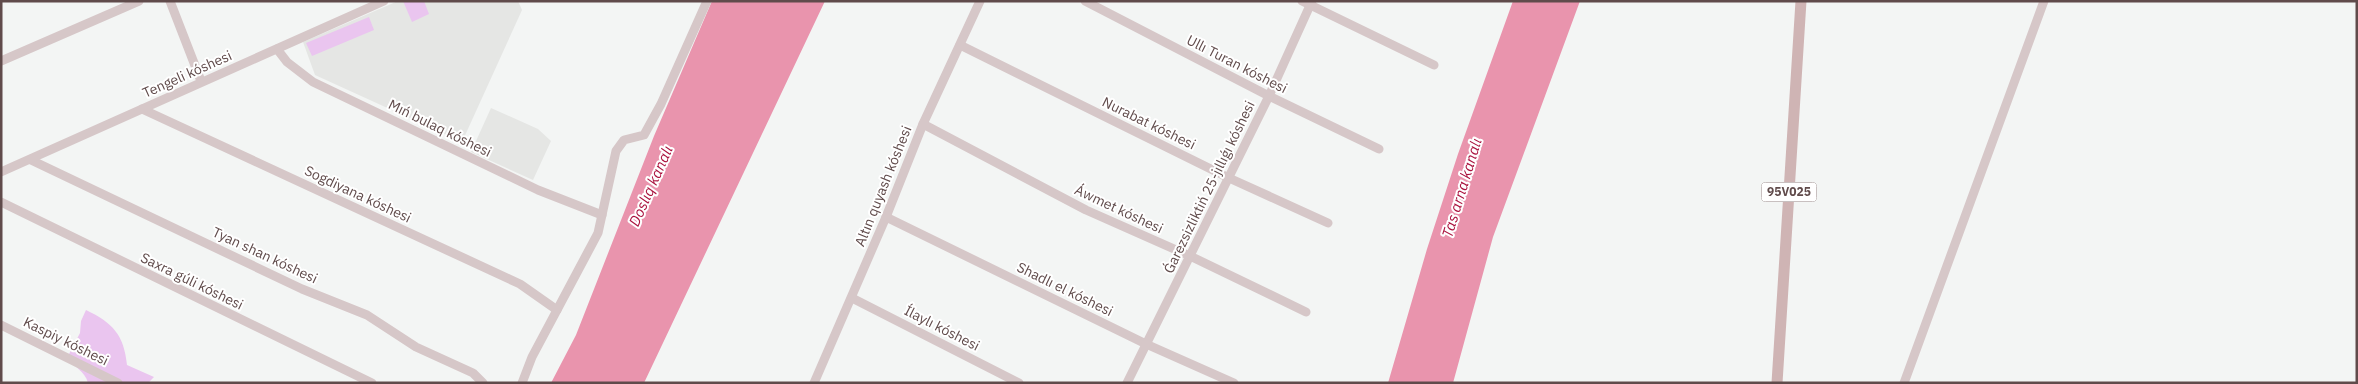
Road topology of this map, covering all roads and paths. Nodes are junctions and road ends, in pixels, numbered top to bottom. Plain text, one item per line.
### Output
1 (139, 1) edge
2 (170, 1) edge
3 (384, 1) edge
4 (706, 1) edge
5 (980, 1) edge
6 (1084, 1) edge
7 (1801, 1) edge
8 (2044, 1) edge
9 (1308, 3) edge
10 (960, 45) junction
11 (277, 49) junction
12 (1, 61) edge
13 (1434, 65) dead end
14 (201, 81) junction
15 (1269, 96) junction
16 (142, 109) junction
17 (923, 124) junction
18 (1379, 149) dead end
19 (31, 160) junction
20 (1, 172) edge
21 (1229, 178) junction
22 (1, 202) edge
23 (602, 214) junction
24 (886, 217) junction
25 (1328, 223) dead end
26 (1190, 256) junction
27 (852, 298) junction
28 (557, 310) junction
29 (1306, 312) dead end
30 (1, 325) edge
31 (1146, 344) junction
32 (118, 383) edge
33 (372, 383) edge
34 (483, 383) edge
35 (522, 383) edge
36 (814, 383) edge
37 (1019, 383) edge
38 (1127, 383) edge
39 (1234, 383) edge
40 (1777, 383) edge
41 (1904, 383) edge

1 - 12 street
2 - 14 street
3 - 11 street, Tengeli kóshesi
4 - 23 street
5 - 10 street, Altın quyash kóshesi
6 - 15 street, Ullı Turan kóshesi
7 - 40 main road, 95V025
8 - 41 street
9 - 13 street
9 - 15 street, Ǵarezsizliktiń 25-jıllıǵı kóshesi
10 - 17 street, Altın quyash kóshesi
10 - 21 street, Nurabat kóshesi
11 - 14 street, Tengeli kóshesi
11 - 23 street, Mıń bulaq kóshesi
14 - 16 street, Tengeli kóshesi
15 - 18 street, Ullı Turan kóshesi
15 - 21 street, Ǵarezsizliktiń 25-jıllıǵı kóshesi
16 - 19 street, Tengeli kóshesi
16 - 28 street, Sogdiyana kóshesi
17 - 24 street, Altın quyash kóshesi
17 - 26 street, Áwmet kóshesi
19 - 20 street, Tengeli kóshesi
19 - 34 street, Tyan shan kóshesi
21 - 25 street, Nurabat kóshesi
21 - 26 street, Ǵarezsizliktiń 25-jıllıǵı kóshesi
22 - 33 street, Saxra gúli kóshesi
23 - 28 street
24 - 27 street, Altın quyash kóshesi
24 - 31 street, Shadlı el kóshesi
26 - 29 street, Áwmet kóshesi
26 - 31 street, Ǵarezsizliktiń 25-jıllıǵı kóshesi
27 - 36 street, Altın quyash kóshesi
27 - 37 street, Ílaylı kóshesi
28 - 35 street
30 - 32 street, Kaspiy kóshesi
31 - 38 street, Ǵarezsizliktiń 25-jıllıǵı kóshesi
31 - 39 street, Shadlı el kóshesi

